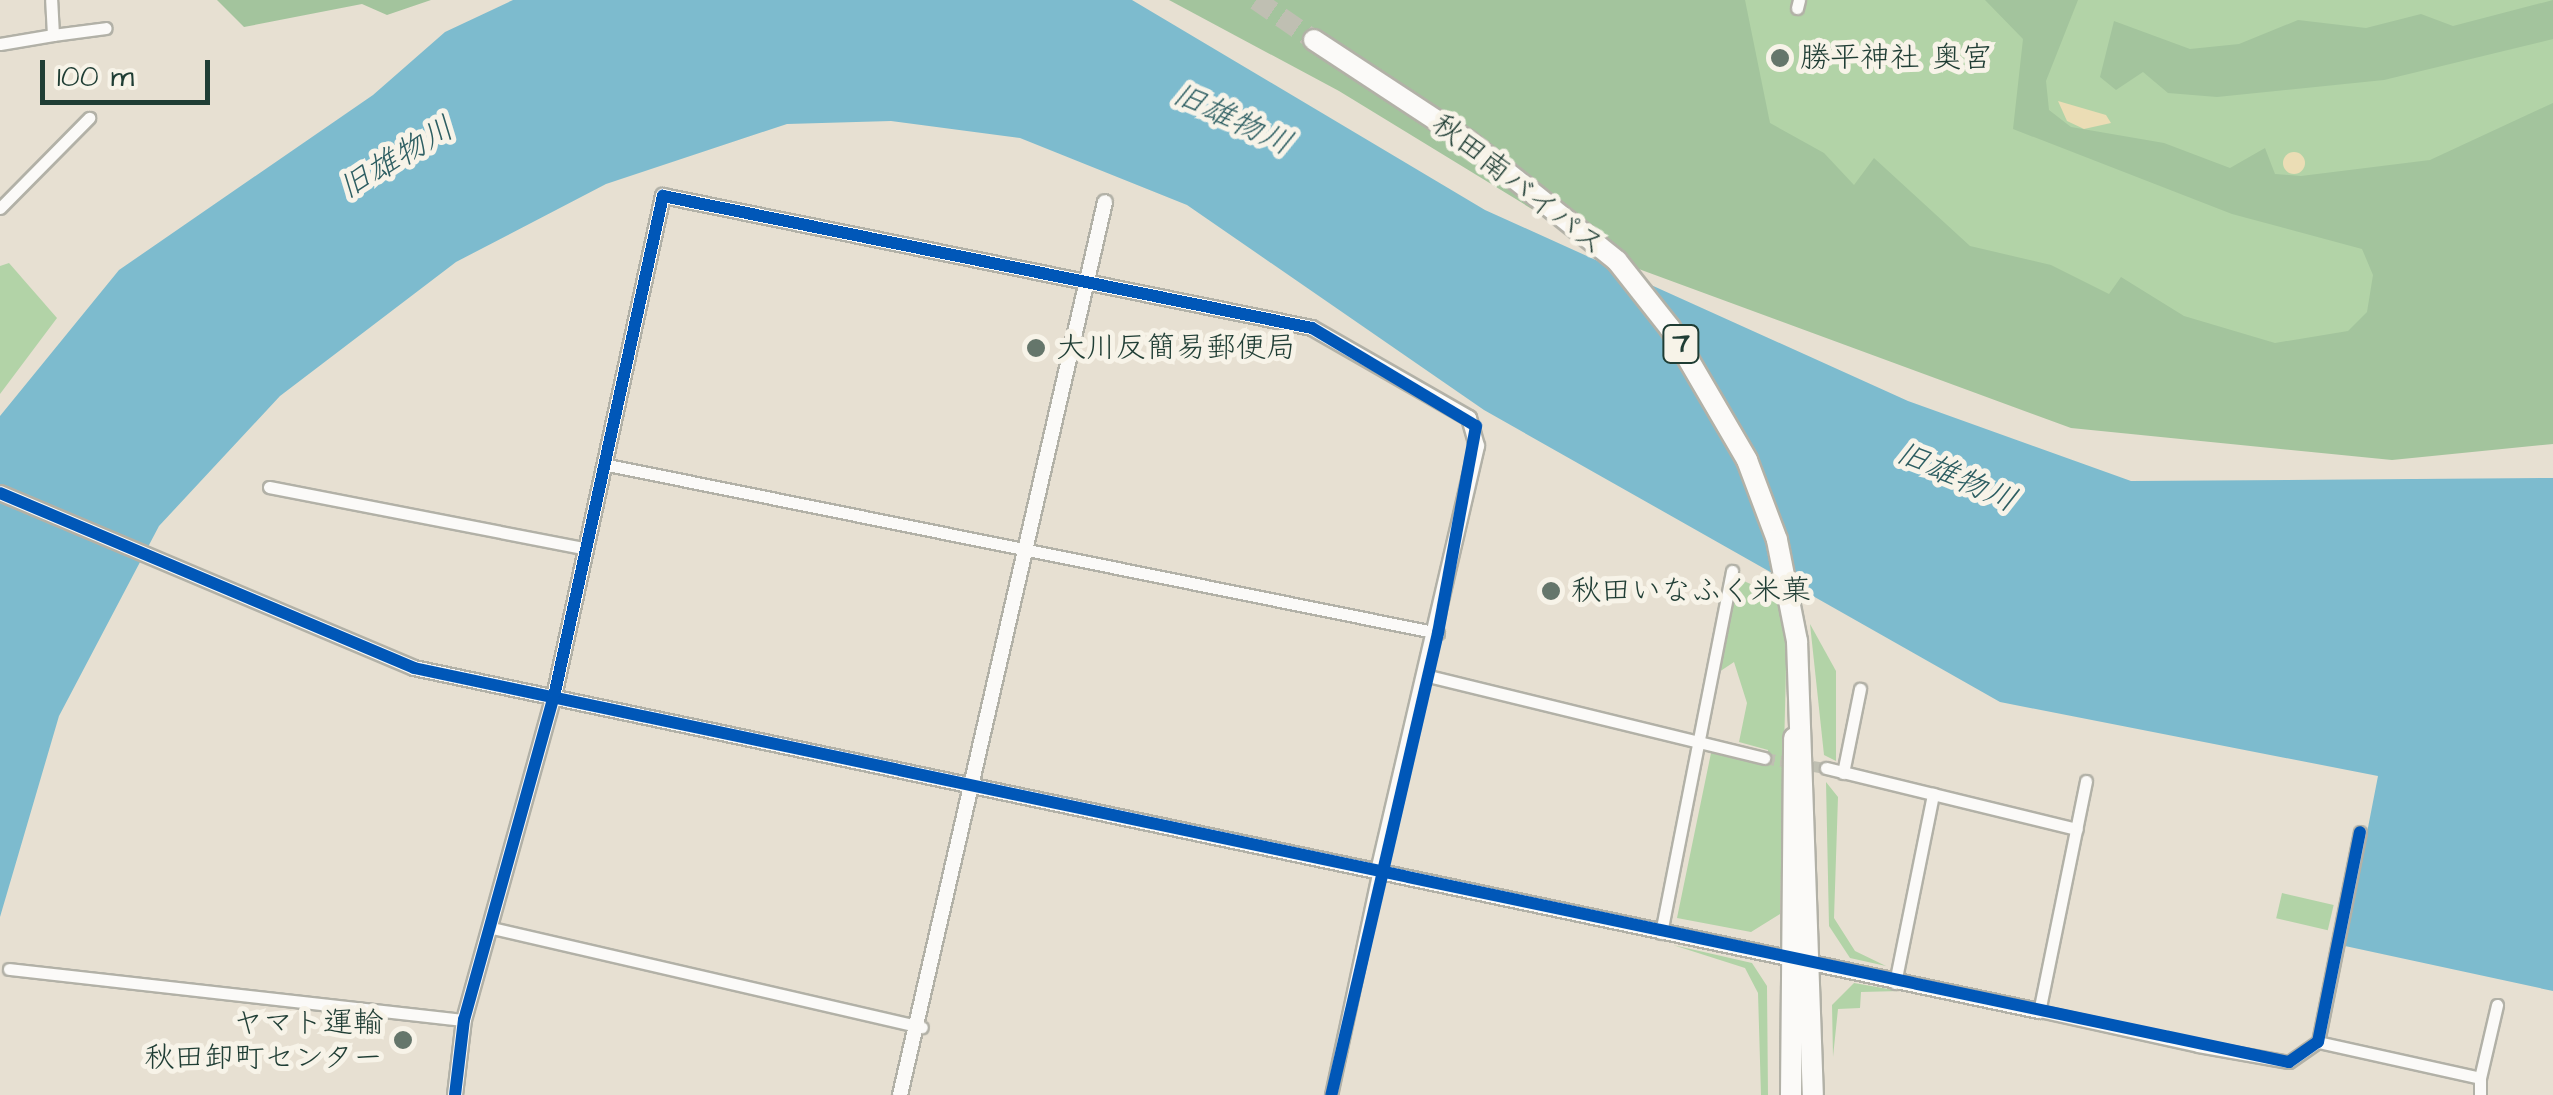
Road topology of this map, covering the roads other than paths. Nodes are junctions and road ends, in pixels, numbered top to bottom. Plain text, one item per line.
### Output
1 (51, 0) edge
2 (106, 28) dead end
3 (53, 36) junction
4 (1314, 40) tunnel mouth
5 (0, 44) edge
6 (89, 118) dead end
7 (1105, 202) dead end
8 (0, 208) edge
9 (1084, 287) junction
10 (603, 464) junction
11 (269, 487) dead end
12 (0, 493) edge
13 (1031, 546) junction
14 (584, 548) junction
15 (1732, 571) dead end
16 (1438, 633) junction
17 (1428, 676) junction
18 (1860, 690) dead end
19 (555, 692) junction
20 (1700, 742) junction
21 (1764, 758) tunnel mouth
22 (1826, 768) tunnel mouth
23 (1844, 773) junction
24 (2086, 781) dead end
25 (977, 786) junction
26 (1934, 794) junction
27 (2077, 829) junction
28 (2360, 832) dead end
29 (1378, 872) junction
30 (492, 928) junction
31 (1661, 933) junction
32 (1799, 962) junction
33 (9, 969) dead end
34 (1895, 983) junction
35 (2498, 1005) dead end
36 (2039, 1010) junction
37 (464, 1020) junction
38 (922, 1027) junction
39 (2318, 1042) junction
40 (2480, 1078) junction
41 (455, 1095) edge
42 (900, 1095) edge
43 (1331, 1095) edge
44 (1791, 1095) edge
45 (1813, 1095) edge
46 (2480, 1095) edge

1 - 3 street
2 - 3 street
3 - 5 street
4 - 32 highway, 秋田南バイパス / 7
6 - 8 street
7 - 9 street
9 - 10 street
9 - 13 street
9 - 16 street
10 - 13 street
10 - 14 street
11 - 14 street
12 - 19 street
13 - 16 street
13 - 25 street
14 - 19 street
15 - 20 street
16 - 17 street
17 - 20 street
17 - 29 street
18 - 23 street
19 - 25 street
19 - 30 street
20 - 21 street
20 - 31 street
22 - 23 street
23 - 26 street
24 - 27 street
25 - 29 street
25 - 38 street
26 - 27 street
26 - 34 street
27 - 36 street
28 - 39 street
29 - 31 street
29 - 43 street
30 - 37 street
30 - 38 street
31 - 32 street
32 - 34 street
32 - 44 highway, 秋田南バイパス / 7
32 - 45 highway, 秋田南バイパス / 7
33 - 37 street
34 - 36 street
35 - 40 street
36 - 39 street
37 - 41 street
38 - 42 street
39 - 40 street
40 - 46 street

